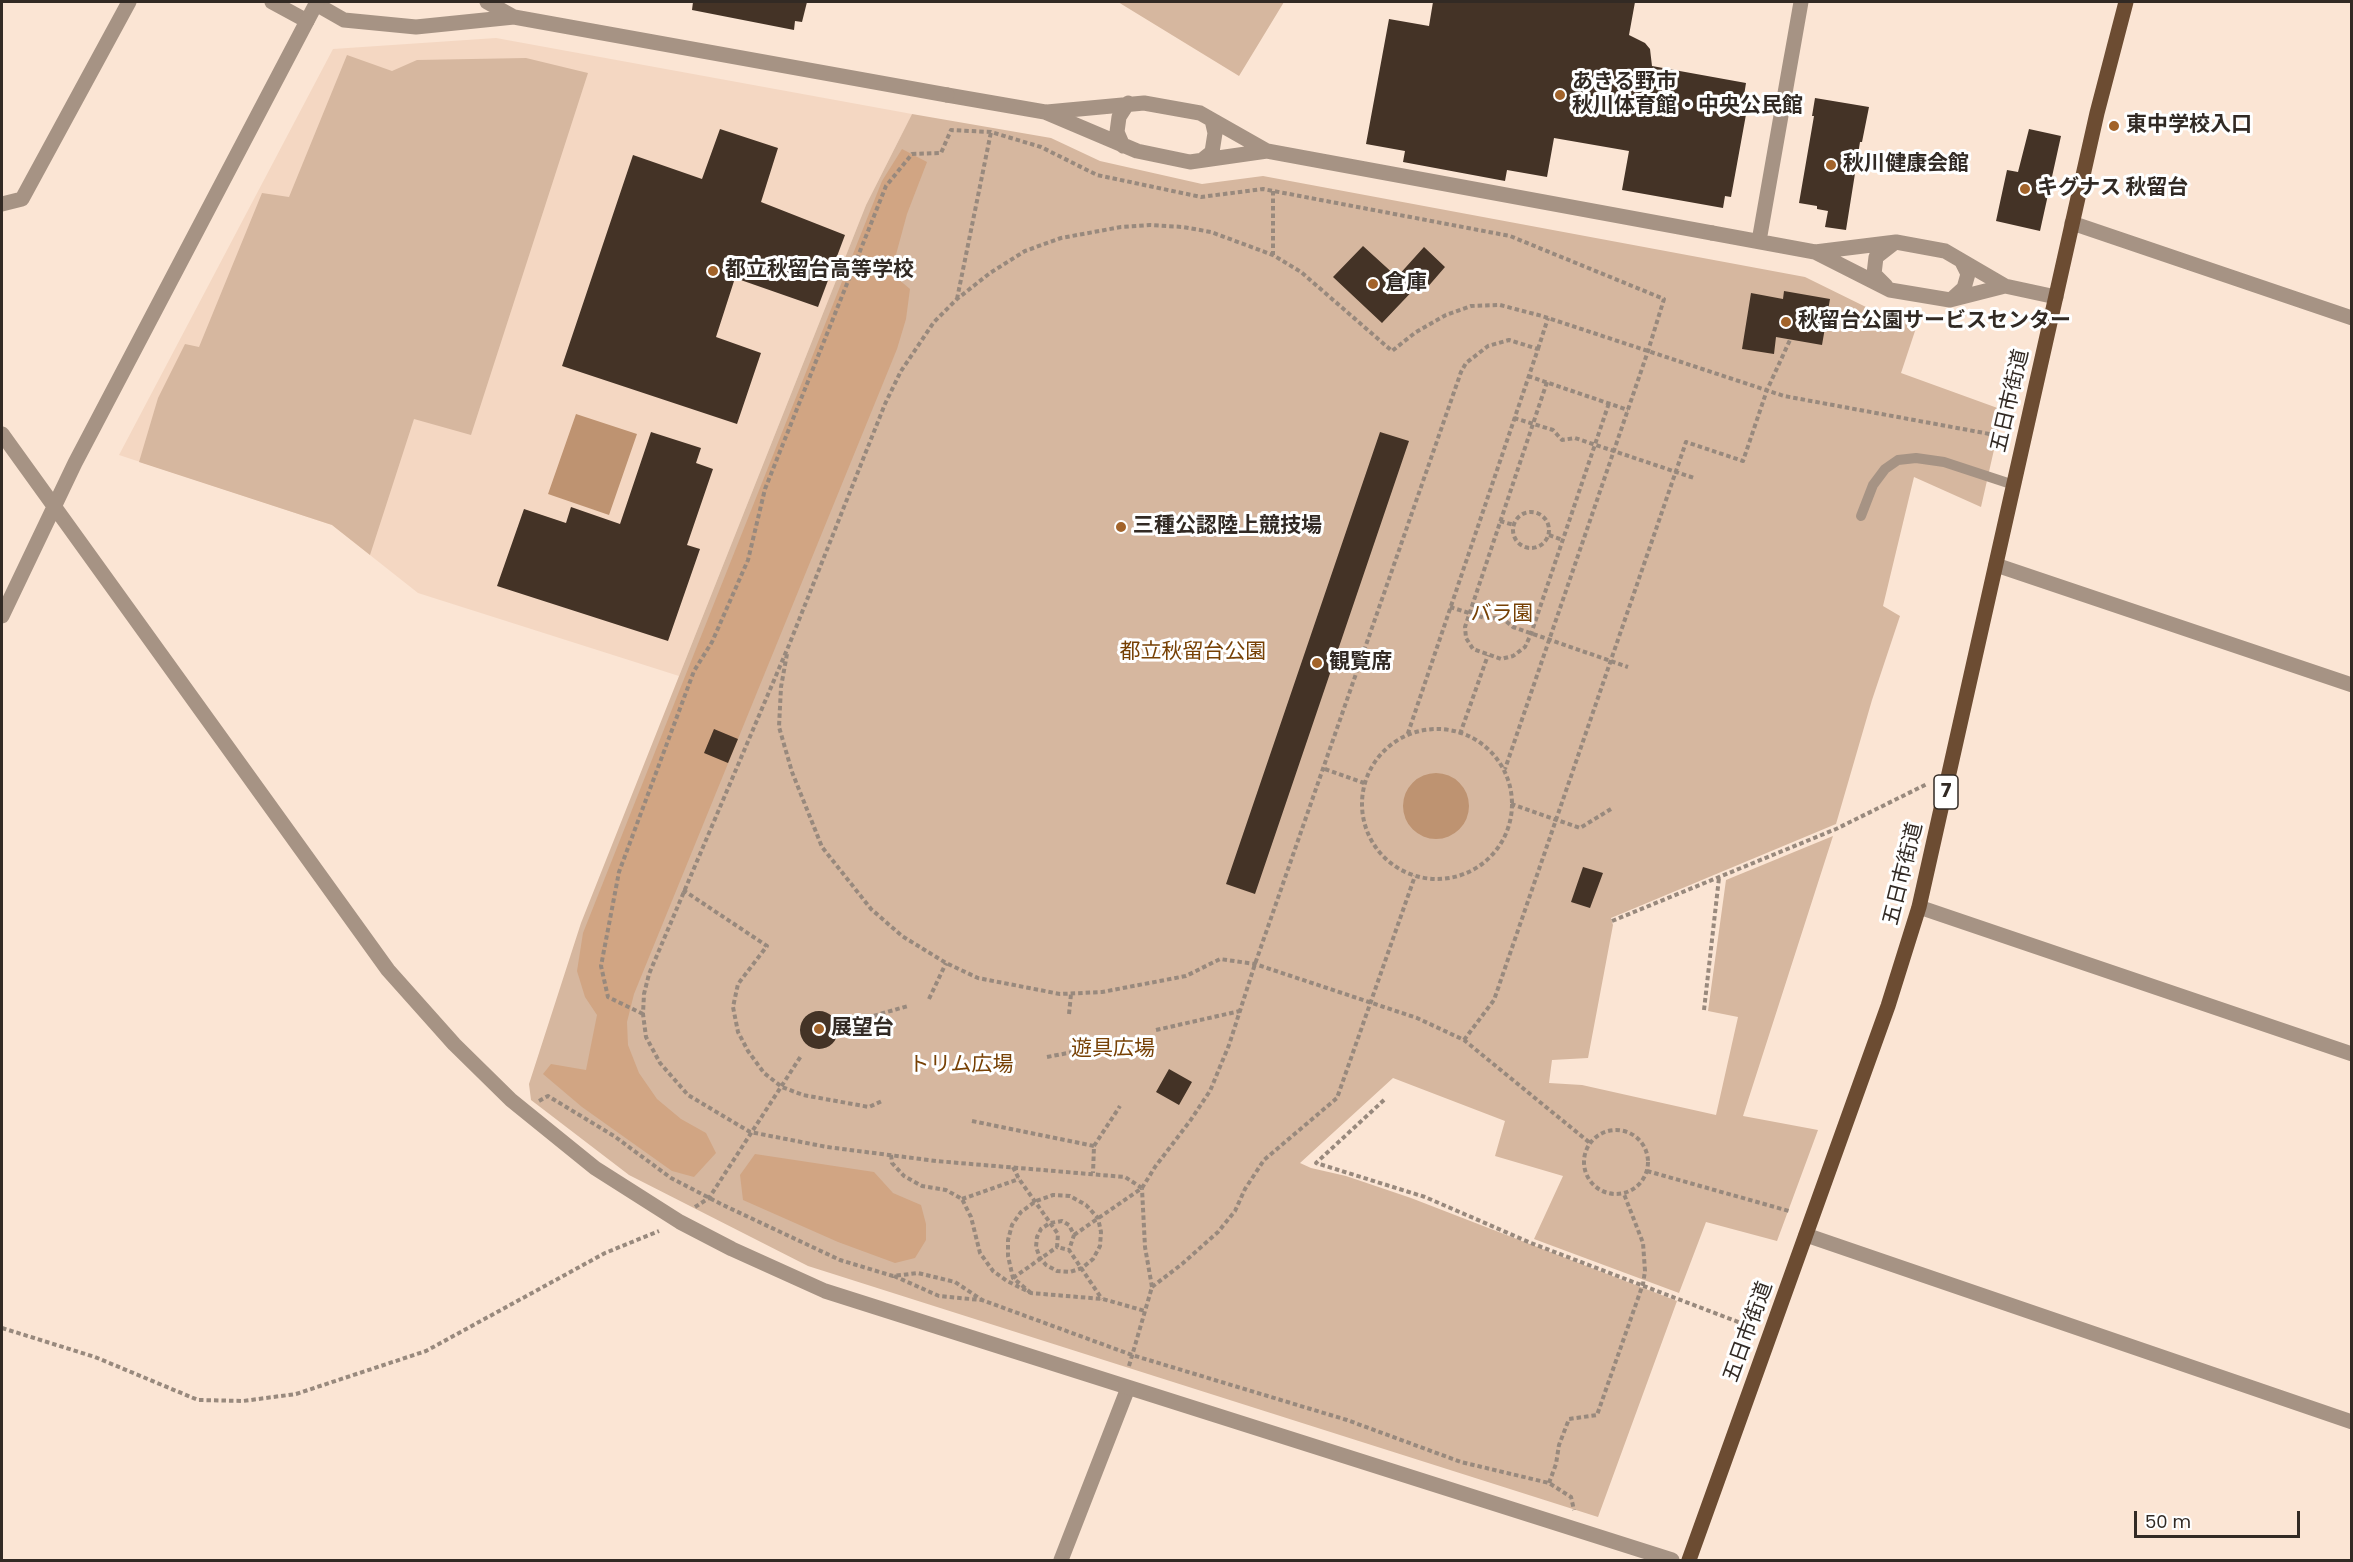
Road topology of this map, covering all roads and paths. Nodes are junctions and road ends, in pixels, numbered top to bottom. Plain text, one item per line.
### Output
1 (129, 2) edge
2 (272, 2) edge
3 (487, 2) edge
4 (1801, 2) edge
5 (2126, 2) edge
6 (317, 3) edge
7 (514, 17) junction
8 (307, 21) junction
9 (1128, 103) junction
10 (1045, 112) junction
11 (1212, 120) junction
12 (991, 132) junction
13 (1123, 146) junction
14 (1267, 151) junction
15 (1202, 160) junction
16 (1273, 191) junction
17 (2, 204) edge
18 (2072, 223) junction
19 (1759, 241) junction
20 (1896, 242) junction
21 (1815, 252) junction
22 (1274, 255) junction
23 (1961, 260) junction
24 (2005, 286) junction
25 (1890, 290) junction
26 (2055, 297) junction
27 (957, 299) junction
28 (1950, 300) junction
29 (1548, 318) junction
30 (2352, 318) edge
31 (1790, 340) dead end
32 (1538, 349) junction
33 (1648, 351) junction
34 (1528, 376) junction
35 (1547, 382) junction
36 (1767, 390) junction
37 (1609, 403) junction
38 (1628, 410) junction
39 (1514, 418) junction
40 (1533, 423) junction
41 (2, 434) edge
42 (2023, 442) junction
43 (1595, 445) junction
44 (1614, 452) junction
45 (1675, 472) junction
46 (1694, 478) dead end
47 (2014, 485) junction
48 (54, 507) junction
49 (1861, 516) dead end
50 (1500, 521) junction
51 (1514, 525) junction
52 (1549, 535) junction
53 (1563, 540) junction
54 (1996, 565) junction
55 (1450, 607) junction
56 (1468, 613) junction
57 (2, 616) edge
58 (1531, 634) junction
59 (1549, 640) junction
60 (789, 645) junction
61 (1488, 655) junction
62 (1611, 661) junction
63 (1628, 667) dead end
64 (2352, 685) edge
65 (1460, 734) junction
66 (1407, 736) junction
67 (1325, 769) junction
68 (1505, 769) junction
69 (1950, 773) junction
70 (1364, 783) junction
71 (1511, 804) junction
72 (1611, 809) dead end
73 (1557, 820) junction
74 (1415, 876) junction
75 (1719, 878) junction
76 (684, 890) junction
77 (1919, 907) junction
78 (1612, 921) dead end
79 (946, 963) junction
80 (1255, 964) junction
81 (1071, 994) junction
82 (929, 999) dead end
83 (1370, 1002) junction
84 (908, 1006) dead end
85 (1704, 1010) dead end
86 (1241, 1011) junction
87 (643, 1014) junction
88 (1069, 1014) dead end
89 (852, 1022) dead end
90 (1156, 1030) dead end
91 (1464, 1040) junction
92 (1073, 1052) dead end
93 (2352, 1054) edge
94 (801, 1056) dead end
95 (1047, 1057) dead end
96 (782, 1087) junction
97 (1384, 1100) dead end
98 (882, 1101) dead end
99 (1120, 1106) dead end
100 (522, 1110) junction
101 (972, 1121) dead end
102 (750, 1132) junction
103 (1590, 1143) junction
104 (1094, 1146) junction
105 (891, 1155) junction
106 (1013, 1167) junction
107 (1647, 1171) junction
108 (1093, 1173) junction
109 (1019, 1179) junction
110 (1142, 1188) junction
111 (1624, 1194) junction
112 (709, 1198) junction
113 (962, 1199) junction
114 (1036, 1201) junction
115 (695, 1207) dead end
116 (1789, 1211) dead end
117 (1098, 1218) junction
118 (680, 1222) junction
119 (1050, 1223) junction
120 (1074, 1235) junction
121 (1806, 1235) junction
122 (1057, 1247) junction
123 (1069, 1250) junction
124 (1040, 1258) junction
125 (1082, 1268) junction
126 (893, 1276) junction
127 (1013, 1278) junction
128 (1006, 1281) junction
129 (1643, 1284) junction
130 (1152, 1287) junction
131 (1030, 1293) junction
132 (1103, 1299) junction
133 (982, 1300) junction
134 (1145, 1311) junction
135 (2, 1328) edge
136 (1770, 1334) junction
137 (1132, 1355) junction
138 (1129, 1366) dead end
139 (1128, 1388) junction
140 (2352, 1422) edge
141 (1549, 1483) junction
142 (1574, 1510) dead end
143 (1061, 1560) edge
144 (1672, 1560) edge
145 (1689, 1560) edge

1 - 17 street
2 - 8 street
3 - 7 street
4 - 19 street
5 - 18 main road, 五日市街道 / 7
6 - 7 street
6 - 8 street
7 - 10 street
8 - 48 street
9 - 10 street
9 - 11 street
9 - 13 street
10 - 13 street
11 - 14 street
11 - 15 street
12 - 16 path
12 - 27 path
12 - 87 path
13 - 15 street
14 - 15 street
14 - 19 street
16 - 22 path
16 - 33 path
18 - 26 main road, 五日市街道 / 7
18 - 30 street
19 - 21 street
20 - 21 street
20 - 23 street
20 - 25 street
21 - 25 street
22 - 27 path
22 - 29 path
23 - 24 street
23 - 28 street
24 - 26 street
24 - 28 street
25 - 28 street
26 - 42 main road, 五日市街道 / 7
27 - 60 path
29 - 32 path
29 - 33 path
31 - 36 path
32 - 34 path
32 - 67 path
33 - 36 path
33 - 38 path
34 - 35 path
34 - 39 path
35 - 37 path
35 - 40 path
36 - 42 path
36 - 45 path
37 - 38 path
37 - 43 path
38 - 44 path
39 - 40 path
39 - 55 path
40 - 43 path
40 - 50 path
41 - 48 street
42 - 47 main road, 五日市街道 / 7
43 - 44 path
43 - 53 path
44 - 45 path
44 - 59 path
45 - 46 path
45 - 62 path
47 - 49 lane
47 - 54 main road, 五日市街道 / 7
48 - 57 street
48 - 100 street
50 - 51 path
50 - 56 path
51 - 52 path
51 - 52 path
52 - 53 path
53 - 58 path
54 - 64 street
54 - 69 main road, 五日市街道 / 7
55 - 56 path
55 - 66 path
56 - 58 path
56 - 61 path
58 - 59 path
58 - 61 path
59 - 62 path
59 - 68 path
60 - 76 path
60 - 79 path
61 - 65 path
62 - 63 path
62 - 73 path
65 - 66 path
65 - 68 path
66 - 70 path
67 - 70 path
67 - 80 path
68 - 71 path
69 - 75 path
69 - 77 main road, 五日市街道 / 7
70 - 74 path
71 - 73 path
71 - 74 path
72 - 73 path
73 - 91 path
74 - 83 path
75 - 78 path
75 - 85 path
76 - 87 path
76 - 96 path
77 - 93 street
77 - 121 main road, 五日市街道 / 7
79 - 81 path
79 - 82 path
80 - 81 path
80 - 83 path
80 - 86 path
81 - 88 path
83 - 91 path
83 - 130 path
84 - 89 path
86 - 90 path
86 - 110 path
87 - 102 path
91 - 103 path
92 - 95 path
94 - 96 path
96 - 98 path
96 - 102 path
97 - 129 path
99 - 104 path
100 - 112 path
100 - 118 street
101 - 104 path
102 - 105 path
102 - 112 path
103 - 107 path
103 - 111 path
104 - 108 path
105 - 106 path
105 - 113 path
106 - 108 path
106 - 109 path
107 - 111 path
107 - 116 path
108 - 110 path
109 - 113 path
109 - 114 path
110 - 117 path
110 - 130 path
111 - 129 path
112 - 115 path
112 - 126 path
113 - 128 path
114 - 117 path
114 - 119 path
114 - 127 path
117 - 120 path
117 - 125 path
118 - 135 path
118 - 139 street
119 - 120 path
119 - 122 path
119 - 124 path
120 - 123 path
121 - 136 main road, 五日市街道 / 7
121 - 140 street
122 - 123 path
122 - 124 path
123 - 125 path
124 - 125 path
124 - 127 path
125 - 132 path
126 - 133 path
126 - 133 path
127 - 128 path
127 - 131 path
128 - 131 path
129 - 136 path
129 - 141 path
130 - 134 path
131 - 132 path
132 - 134 path
133 - 137 path
134 - 137 path
136 - 145 main road, 五日市街道 / 7
137 - 138 path
137 - 141 path
139 - 143 street
139 - 144 street
141 - 142 path

